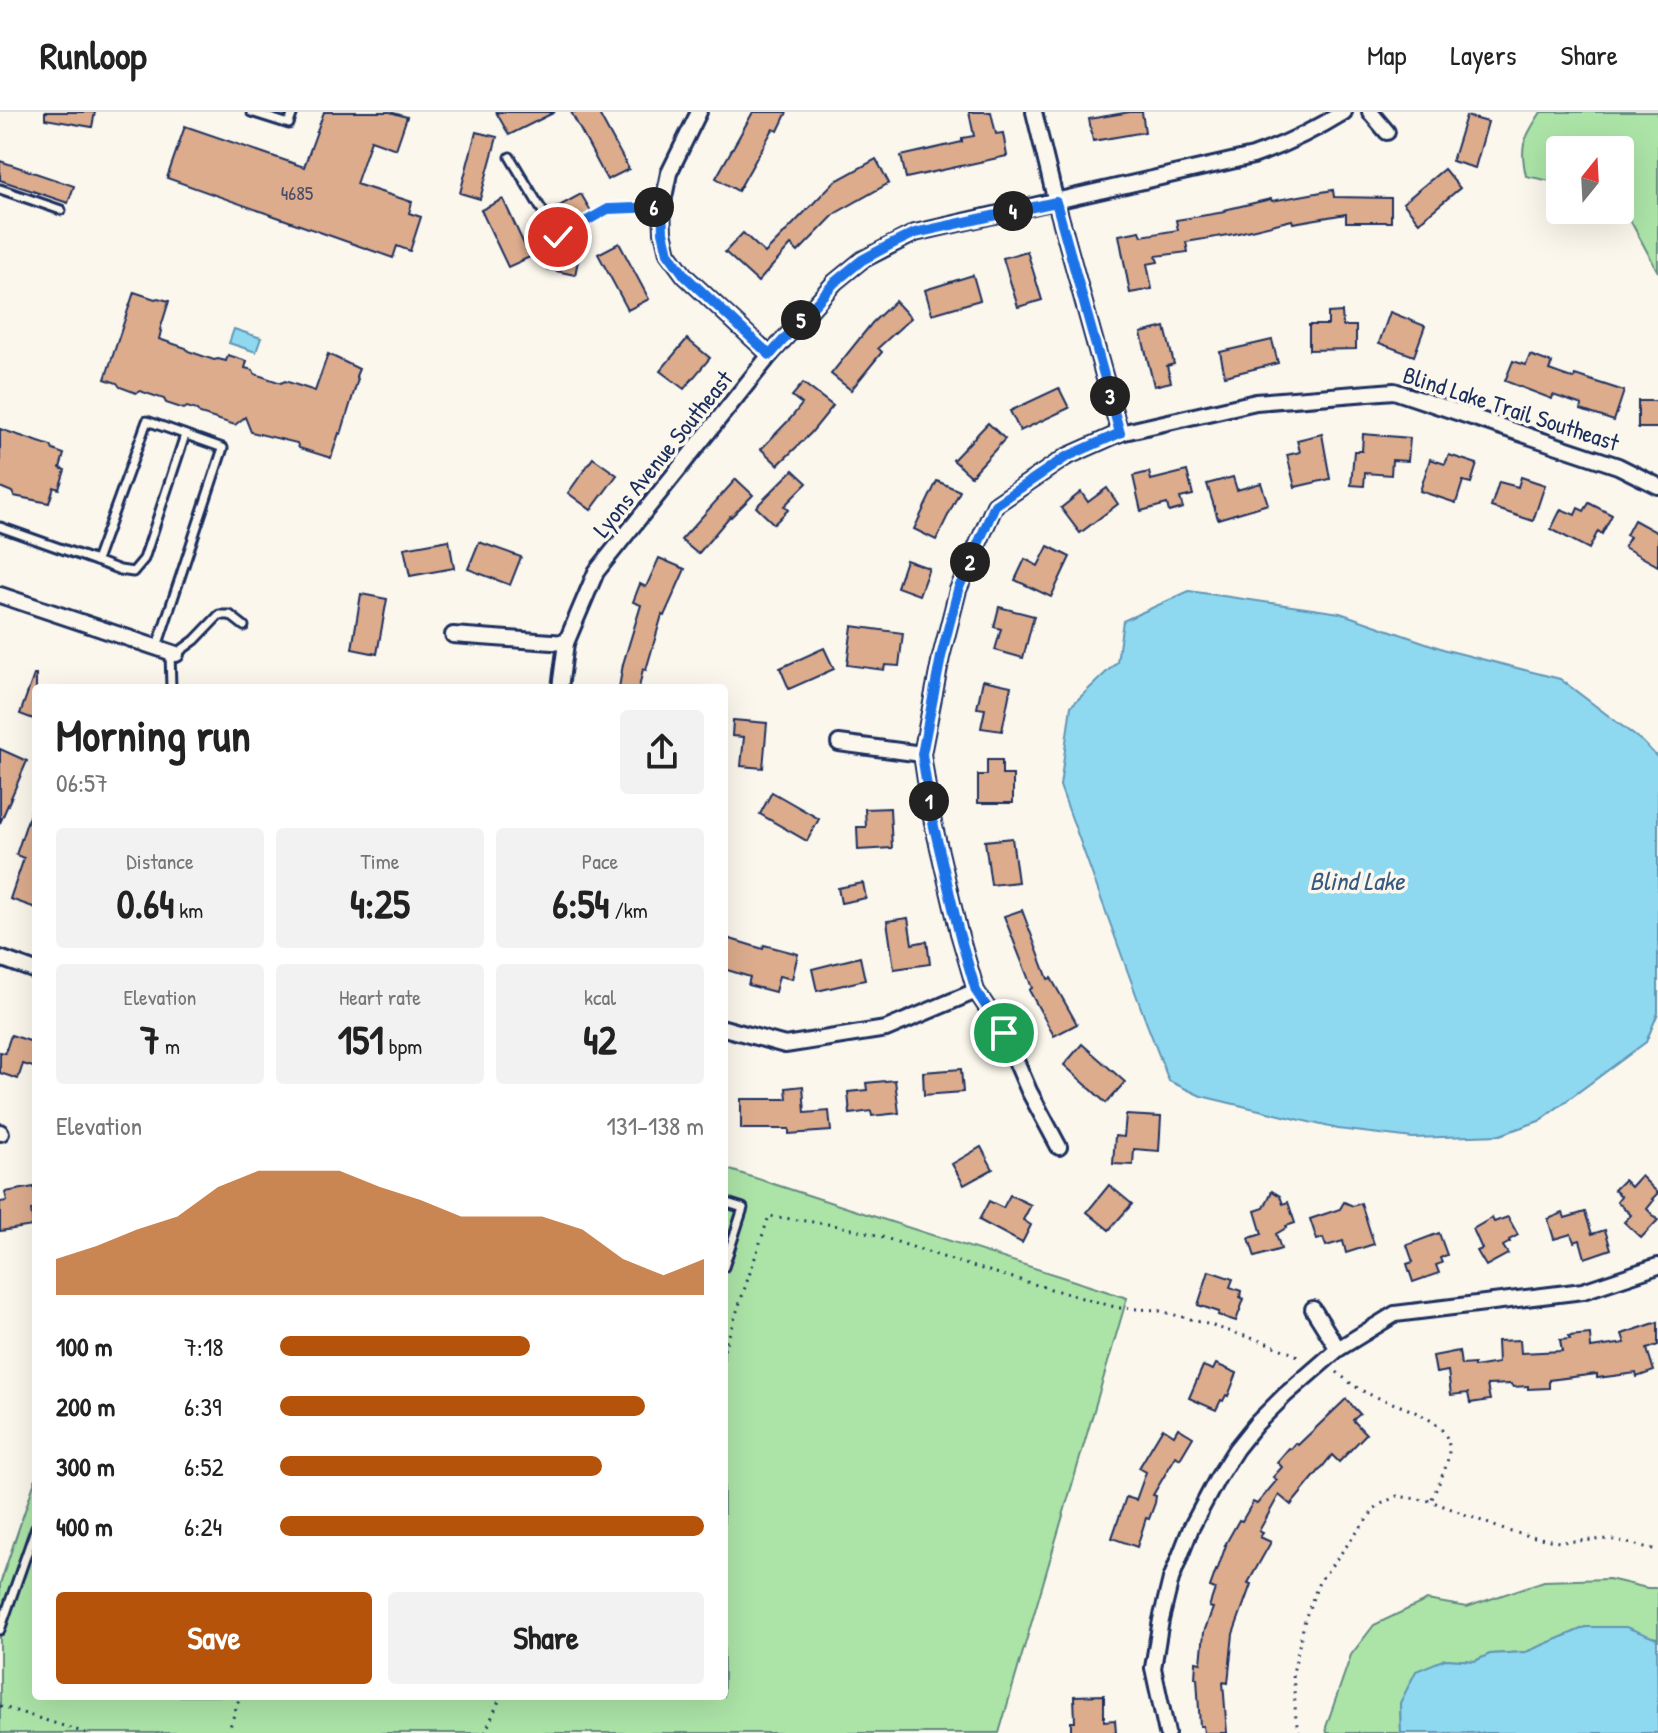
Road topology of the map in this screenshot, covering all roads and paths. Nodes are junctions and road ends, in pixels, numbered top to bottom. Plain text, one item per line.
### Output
1 (251, 112) edge
2 (293, 112) edge
3 (699, 112) edge
4 (1034, 112) edge
5 (1344, 112) edge
6 (1370, 112) edge
7 (1387, 132) dead end
8 (510, 157) dead end
9 (0, 189) edge
10 (1056, 202) junction
11 (662, 207) junction
12 (61, 210) dead end
13 (770, 355) junction
14 (1120, 433) junction
15 (185, 435) junction
16 (1658, 486) edge
17 (0, 527) edge
18 (96, 561) junction
19 (0, 595) edge
20 (244, 626) dead end
21 (453, 635) dead end
22 (566, 643) junction
23 (168, 651) junction
24 (171, 684) edge
25 (561, 684) edge
26 (839, 743) dead end
27 (922, 754) junction
28 (0, 958) edge
29 (32, 970) edge
30 (976, 991) junction
31 (728, 1029) edge
32 (1059, 1147) dead end
33 (728, 1203) edge
34 (728, 1255) edge
35 (1658, 1266) edge
36 (1313, 1309) dead end
37 (728, 1338) edge
38 (1338, 1349) junction
39 (1303, 1358) dead end
40 (1337, 1372) dead end
41 (1431, 1501) junction
42 (32, 1538) edge
43 (1658, 1550) edge
44 (0, 1630) edge
45 (239, 1700) edge
46 (499, 1700) edge
47 (0, 1706) edge
48 (86, 1733) edge
49 (228, 1733) edge
50 (485, 1733) edge
51 (1167, 1733) edge
52 (1299, 1733) edge

1 - 2 lane
3 - 11 street
4 - 10 street
5 - 10 street, Lyons Avenue Southeast
6 - 7 street
8 - 11 lane
9 - 12 lane
10 - 13 street, Lyons Avenue Southeast
10 - 14 street
11 - 13 street
13 - 22 street, Lyons Avenue Southeast
14 - 16 street, Blind Lake Trail Southeast
14 - 27 street, Blind Lake Trail Southeast
15 - 18 lane
15 - 18 lane
15 - 23 lane
17 - 18 lane
19 - 23 street
20 - 23 lane
21 - 22 street
22 - 25 street, Lyons Avenue Southeast
23 - 24 lane
26 - 27 street
27 - 30 street, Blind Lake Trail Southeast
28 - 29 street
30 - 31 street
30 - 32 street, Blind Lake Trail Southeast
33 - 34 lane
35 - 38 street
36 - 38 street
37 - 39 path
38 - 51 street
40 - 41 path
41 - 43 path
41 - 52 path
42 - 44 lane
45 - 49 path
46 - 50 path
47 - 48 path

